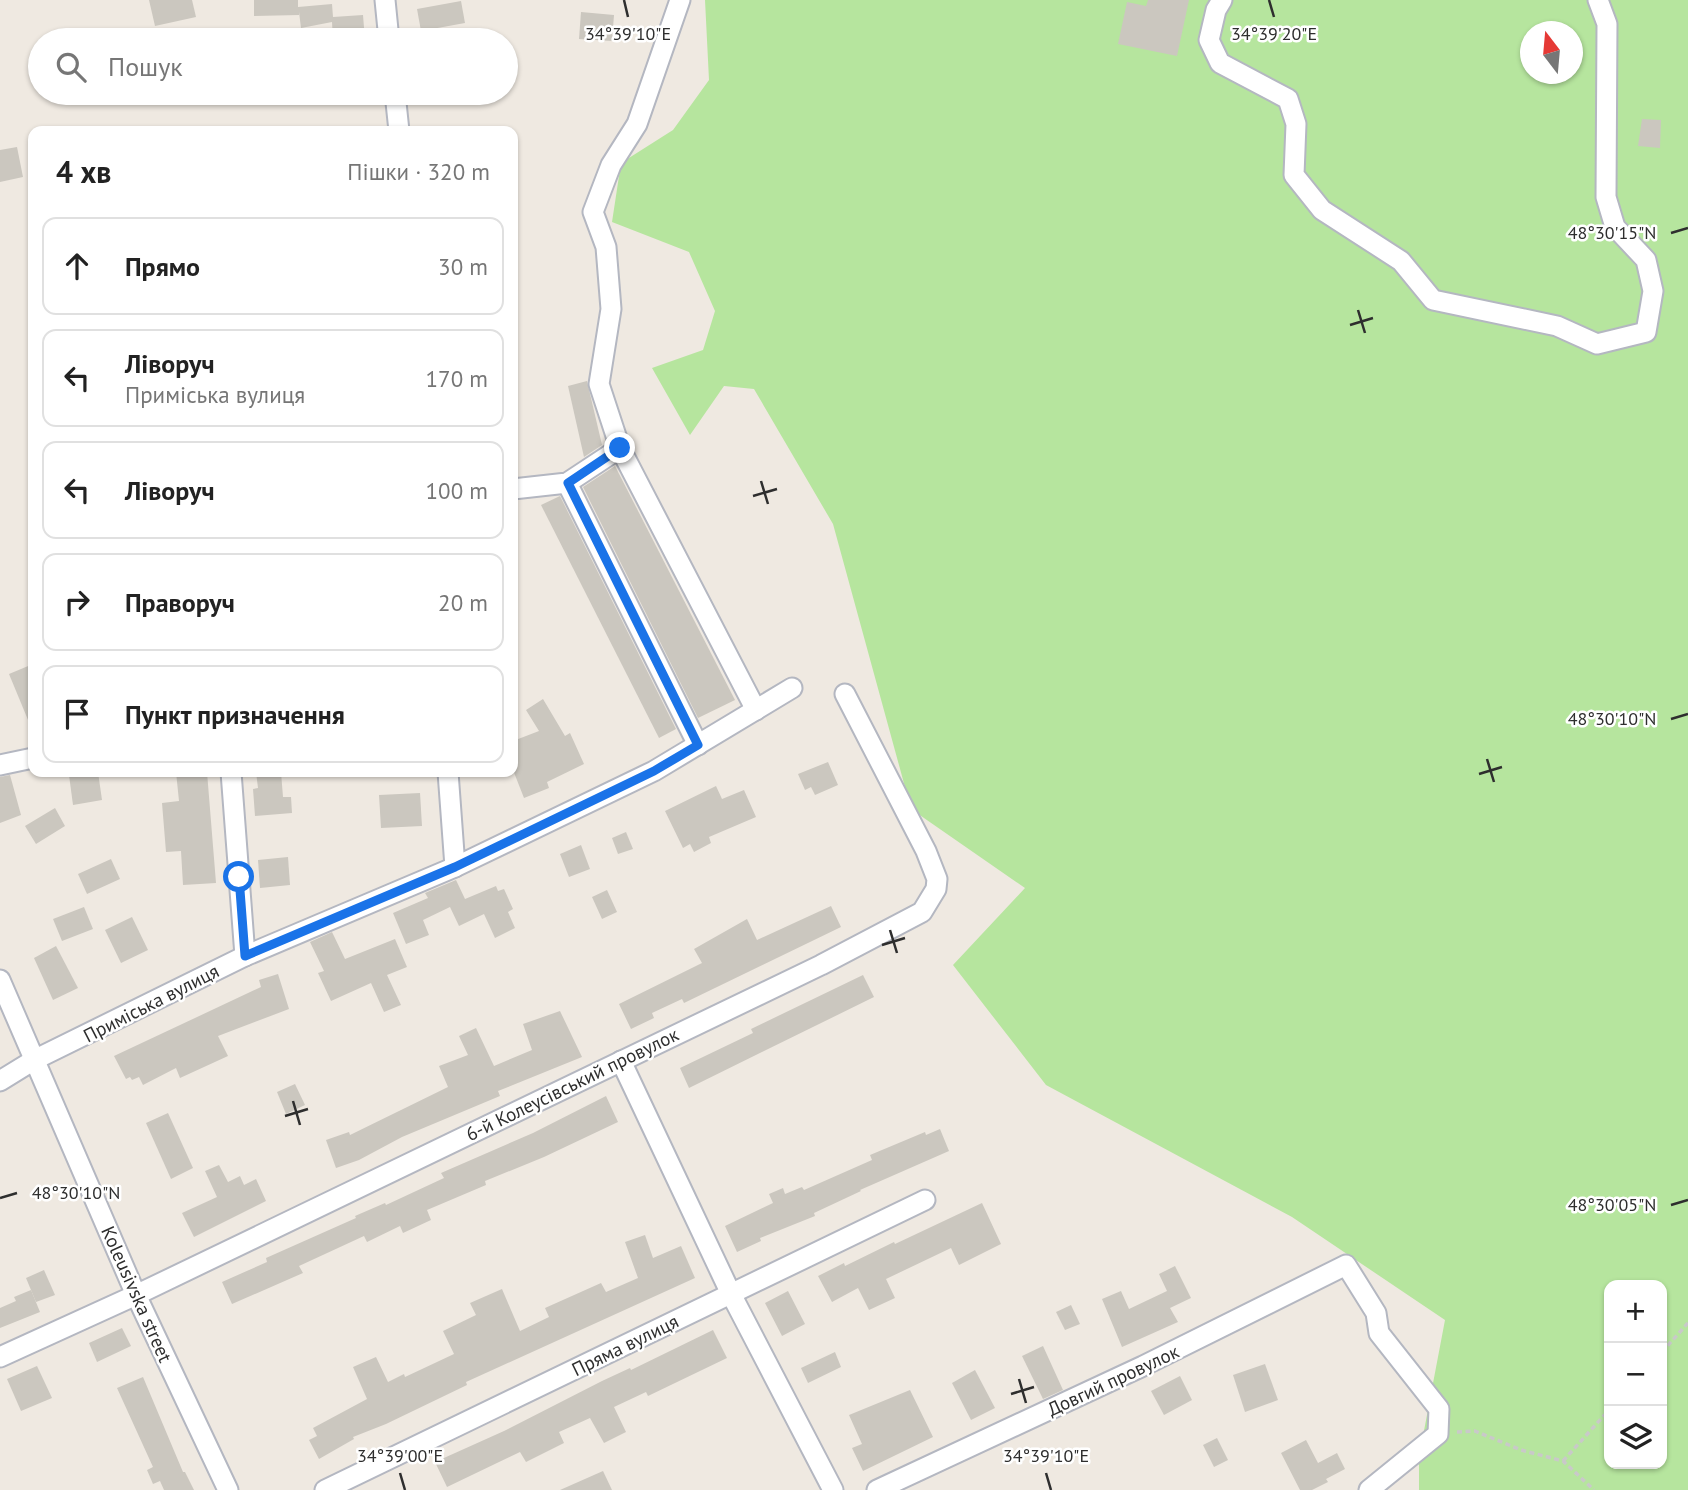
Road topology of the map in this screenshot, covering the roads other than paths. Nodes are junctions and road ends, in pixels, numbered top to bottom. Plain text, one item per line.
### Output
1 (385, 0) edge
2 (680, 0) edge
3 (1222, 0) edge
4 (1598, 0) edge
5 (388, 28) edge
6 (396, 105) edge
7 (398, 126) edge
8 (620, 448) junction
9 (568, 483) junction
10 (518, 488) edge
11 (792, 688) dead end
12 (845, 694) dead end
13 (756, 710) junction
14 (698, 745) junction
15 (28, 759) edge
16 (0, 765) edge
17 (231, 777) edge
18 (448, 777) edge
19 (455, 867) junction
20 (245, 956) junction
21 (0, 980) edge
22 (34, 1060) junction
23 (621, 1061) junction
24 (0, 1081) edge
25 (925, 1200) dead end
26 (731, 1294) junction
27 (136, 1295) junction
28 (0, 1357) edge
29 (1371, 1489) edge
30 (228, 1490) edge
31 (326, 1490) edge
32 (832, 1490) edge
33 (877, 1490) edge

1 - 5 street
2 - 8 street
3 - 4 street
6 - 7 street
8 - 9 street
8 - 13 street
9 - 10 street
9 - 14 street
11 - 13 street, Приміська вулиця
12 - 23 street, 6-й Колеусівський провулок
13 - 14 street, Приміська вулиця
14 - 19 street, Приміська вулиця
15 - 16 street
17 - 20 street
18 - 19 street
19 - 20 street, Приміська вулиця
20 - 22 street, Приміська вулиця
21 - 22 street, Koleusivska street
22 - 24 street, Приміська вулиця
22 - 27 street, Koleusivska street
23 - 26 street
23 - 27 street, 6-й Колеусівський провулок
25 - 26 street, Пряма вулиця
26 - 31 street, Пряма вулиця
26 - 32 street
27 - 28 street, 6-й Колеусівський провулок
27 - 30 street, Koleusivska street
29 - 33 street, Довгий провулок

